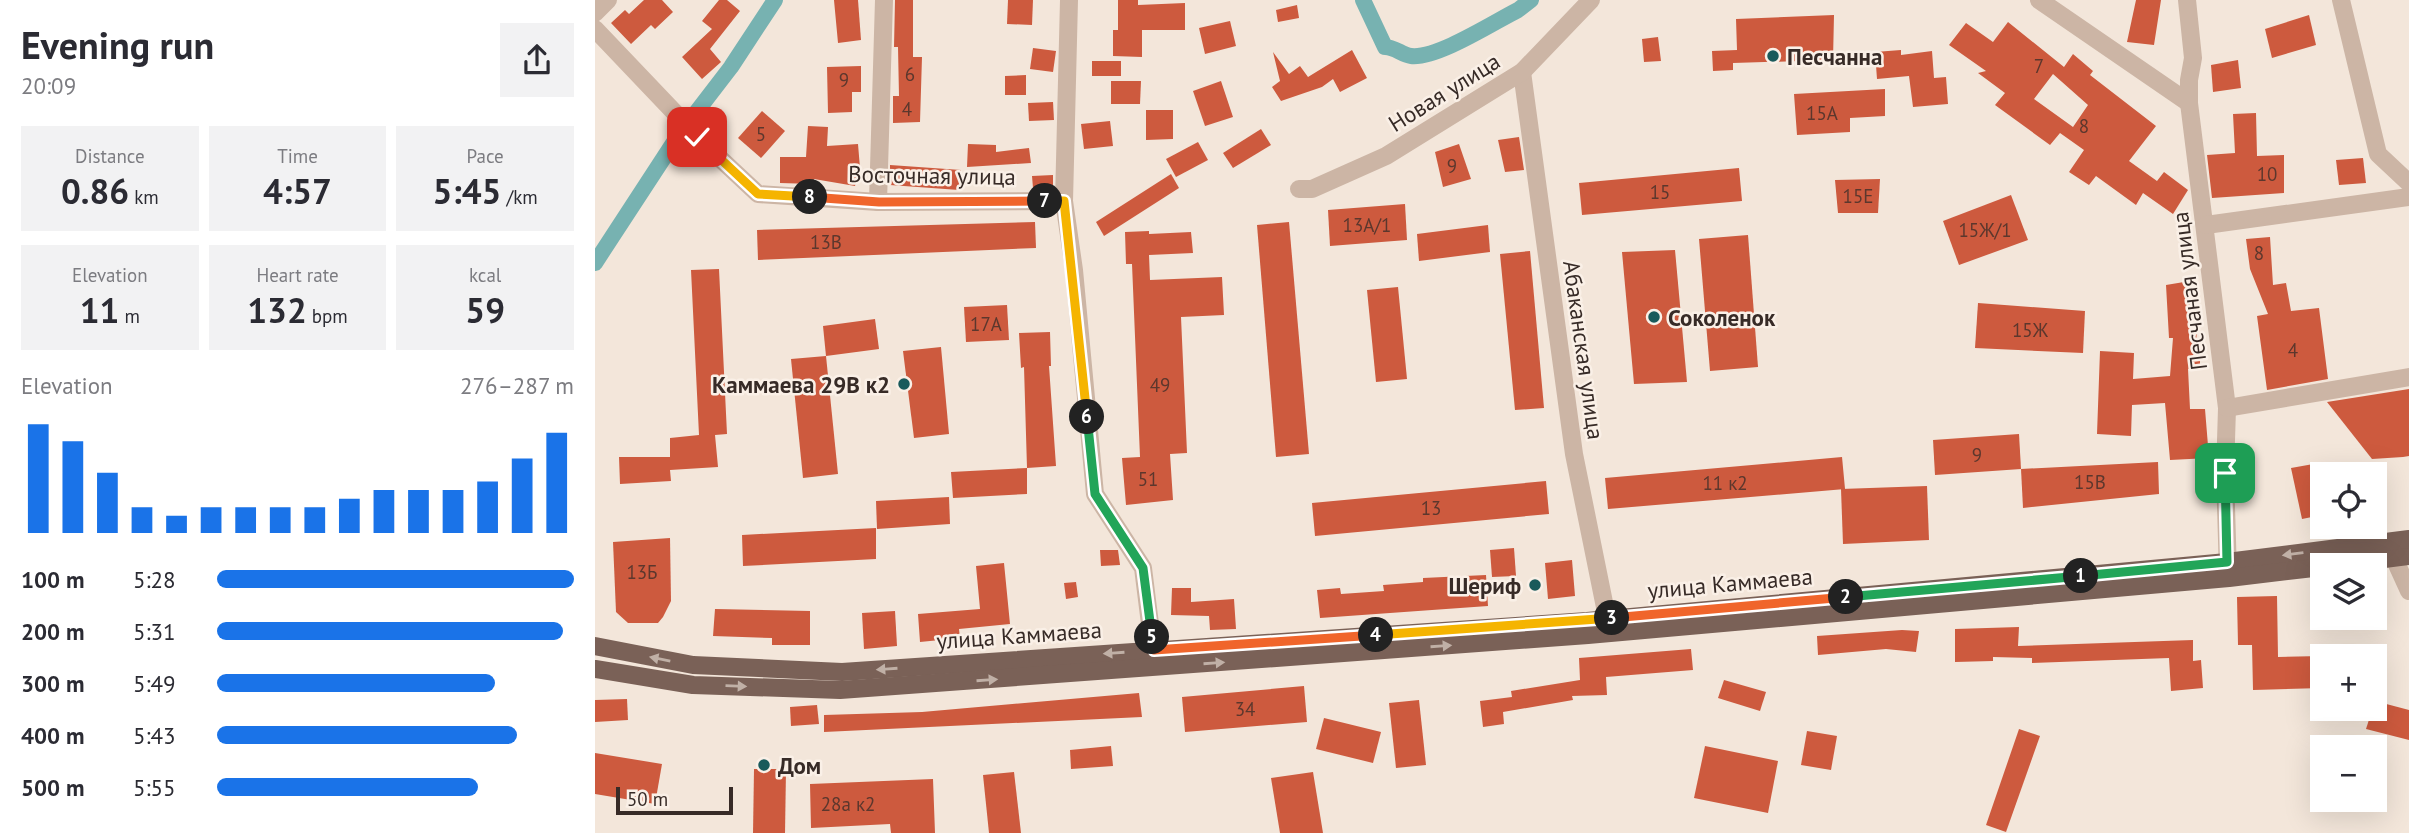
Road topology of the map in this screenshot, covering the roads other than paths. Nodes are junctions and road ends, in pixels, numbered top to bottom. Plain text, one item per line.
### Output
1 (608, 0) edge
2 (884, 0) edge
3 (1069, 0) edge
4 (1591, 0) edge
5 (2039, 0) edge
6 (2187, 0) edge
7 (2341, 0) edge
8 (595, 13) edge
9 (595, 29) edge
10 (1522, 72) junction
11 (2189, 103) junction
12 (676, 114) dead end
13 (697, 137) dead end
14 (2409, 183) edge
15 (1299, 189) dead end
16 (2409, 198) edge
17 (1064, 201) junction
18 (879, 202) junction
19 (2206, 225) junction
20 (2409, 377) edge
21 (2227, 408) junction
22 (2401, 549) edge
23 (2310, 567) edge
24 (2228, 570) junction
25 (2409, 591) edge
26 (1609, 625) junction
27 (595, 646) edge
28 (1155, 659) junction
29 (595, 669) edge

1 - 8 street
2 - 18 street
3 - 17 street
4 - 10 street, Новая улица
5 - 11 street
6 - 11 street, Песчаная улица
7 - 14 street
9 - 12 street
10 - 15 street, Новая улица
10 - 26 street, Абаканская улица
11 - 19 street, Песчаная улица
13 - 18 street, Восточная улица
16 - 19 street
17 - 18 street, Восточная улица
17 - 28 street
19 - 21 street, Песчаная улица
20 - 21 street
21 - 24 street, Песчаная улица
22 -> 24 main road, улица Каммаева
22 - 25 street
23 - 24 main road, улица Каммаева
24 - 26 main road, улица Каммаева
26 - 28 main road, улица Каммаева
28 -> 27 main road, улица Каммаева
29 -> 28 main road, улица Каммаева

